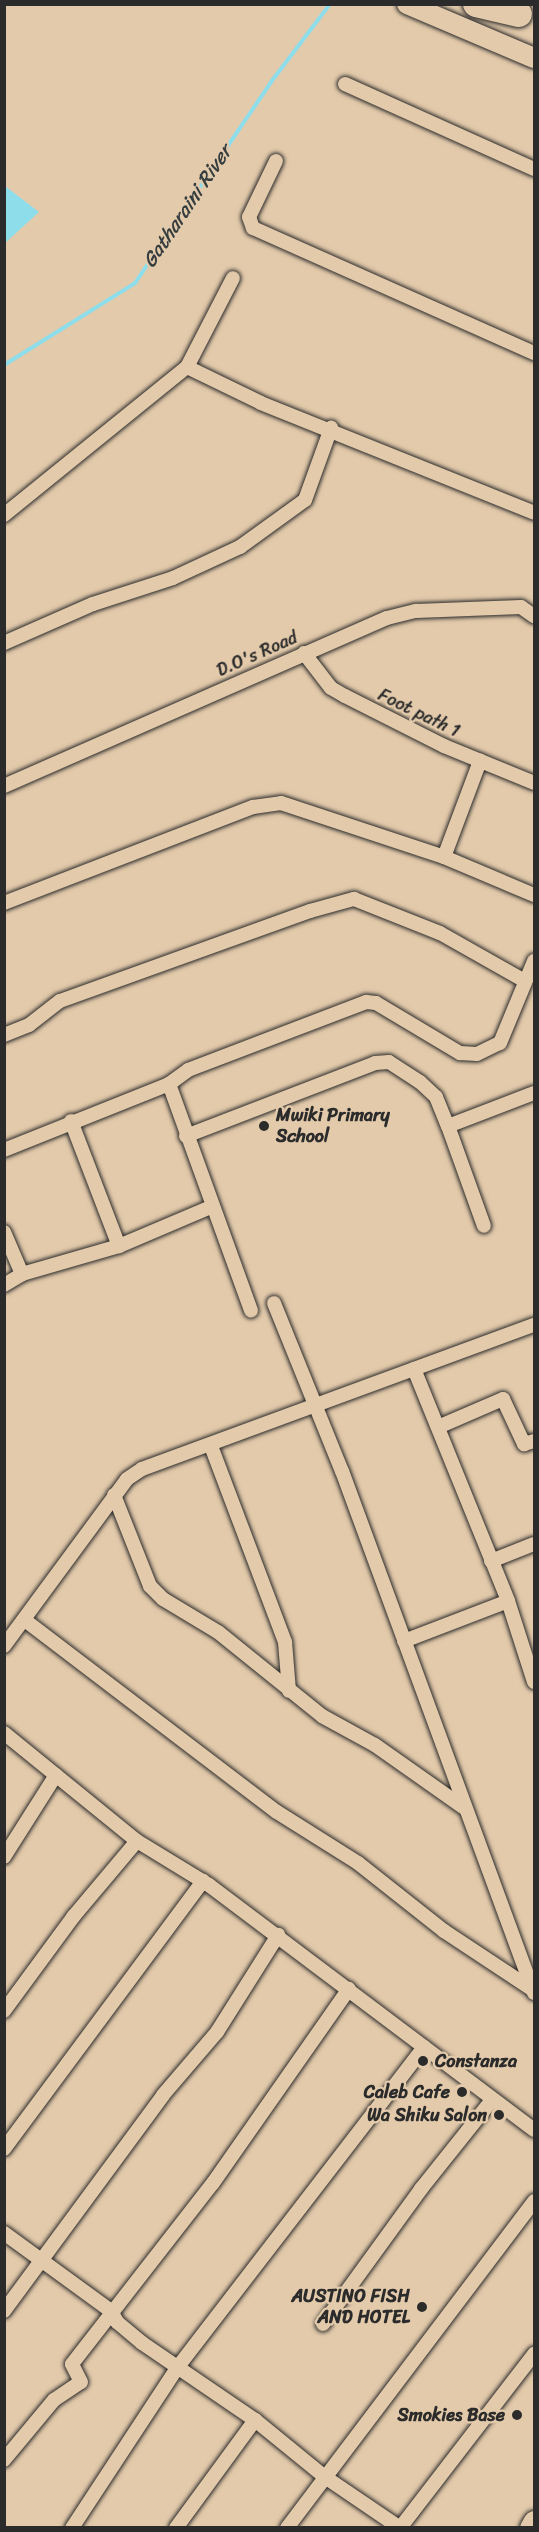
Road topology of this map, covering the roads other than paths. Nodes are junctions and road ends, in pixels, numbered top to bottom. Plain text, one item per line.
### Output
1 (407, 4) edge
2 (476, 4) edge
3 (517, 13) edge
4 (534, 58) edge
5 (345, 84) dead end
6 (276, 161) dead end
7 (534, 169) edge
8 (233, 278) dead end
9 (534, 353) edge
10 (187, 367) junction
11 (331, 428) junction
12 (534, 513) edge
13 (4, 515) edge
14 (534, 616) edge
15 (4, 643) edge
16 (304, 653) junction
17 (480, 761) junction
18 (534, 783) edge
19 (4, 786) edge
20 (444, 857) junction
21 (534, 896) edge
22 (4, 903) edge
23 (534, 961) edge
24 (525, 981) junction
25 (4, 1035) edge
26 (169, 1084) junction
27 (534, 1093) edge
28 (70, 1121) junction
29 (448, 1126) junction
30 (186, 1136) junction
31 (4, 1150) edge
32 (211, 1207) junction
33 (484, 1226) dead end
34 (4, 1232) edge
35 (119, 1246) junction
36 (22, 1274) junction
37 (5, 1284) edge
38 (274, 1303) dead end
39 (251, 1311) dead end
40 (534, 1325) edge
41 (414, 1369) junction
42 (315, 1405) junction
43 (438, 1427) junction
44 (534, 1441) edge
45 (211, 1446) junction
46 (114, 1495) junction
47 (534, 1544) edge
48 (491, 1561) junction
49 (507, 1601) junction
50 (26, 1621) junction
51 (404, 1641) junction
52 (4, 1646) edge
53 (529, 1652) edge
54 (534, 1682) edge
55 (289, 1691) junction
56 (4, 1733) edge
57 (56, 1775) junction
58 (463, 1807) junction
59 (137, 1841) junction
60 (4, 1857) edge
61 (203, 1881) junction
62 (278, 1935) junction
63 (349, 1989) junction
64 (534, 1991) edge
65 (4, 2012) edge
66 (424, 2047) junction
67 (492, 2100) junction
68 (534, 2130) edge
69 (4, 2149) edge
70 (534, 2201) edge
71 (4, 2234) edge
72 (41, 2259) junction
73 (4, 2311) edge
74 (111, 2311) junction
75 (323, 2324) dead end
76 (534, 2354) edge
77 (177, 2368) junction
78 (255, 2420) junction
79 (4, 2460) edge
80 (325, 2477) junction
81 (534, 2521) edge
82 (72, 2528) edge
83 (176, 2528) edge
84 (287, 2528) edge
85 (400, 2528) edge
86 (530, 2528) edge

1 - 4 main road
2 - 3 highway
5 - 7 street
6 - 9 street
8 - 10 street
10 - 11 street
10 - 13 street
11 - 12 street
11 - 15 street
14 - 16 street, D.O's Road
16 - 17 street, Foot path 1
16 - 19 street, D.O's Road
17 - 18 street, Foot path 1
17 - 20 street
20 - 21 street
20 - 22 street
23 - 24 street
24 - 25 street
24 - 26 street
26 - 28 street
26 - 30 street
27 - 29 street
28 - 31 street
28 - 35 street
29 - 30 street
29 - 33 street
30 - 32 street
32 - 35 street
32 - 39 street
34 - 36 street
35 - 36 street
36 - 37 street
38 - 42 street
40 - 41 street
41 - 42 street
41 - 43 street
42 - 45 street
42 - 51 street
43 - 44 street
43 - 48 street
45 - 46 street
45 - 55 street
46 - 50 street
46 - 55 street
47 - 48 street
48 - 49 street
49 - 51 street
49 - 53 street
50 - 52 street
50 - 64 street
51 - 58 street
53 - 54 street
55 - 58 street
56 - 57 street
57 - 59 street
57 - 60 street
58 - 64 street
59 - 61 street
59 - 65 street
61 - 62 street
61 - 69 street
62 - 63 street
62 - 72 street
63 - 66 street
63 - 74 street
66 - 67 street
66 - 77 street
67 - 68 street
67 - 75 street
70 - 80 street
71 - 72 street
72 - 73 street
72 - 74 street
74 - 77 street
74 - 79 street
76 - 85 street
77 - 78 street
77 - 82 street
78 - 80 street
78 - 83 street
80 - 84 street
80 - 85 street
81 - 86 main road

